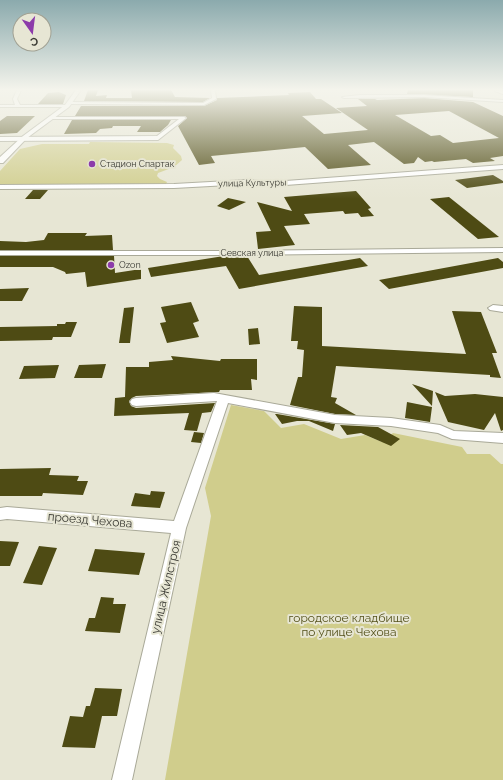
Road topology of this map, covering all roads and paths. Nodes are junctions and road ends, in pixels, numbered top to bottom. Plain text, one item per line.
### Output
1 (41, 126) edge
2 (173, 126) edge
3 (0, 139) edge
4 (23, 139) junction
5 (0, 161) edge
6 (503, 167) edge
7 (0, 187) edge
8 (503, 250) edge
9 (0, 252) edge
10 (224, 398) junction
11 (136, 402) dead end
12 (503, 438) edge
13 (0, 514) edge
14 (179, 528) junction
15 (122, 780) edge

1 - 4 street
2 - 4 street
3 - 4 street
4 - 5 street
6 - 7 street, улица Культуры
8 - 9 street, Севская улица
10 - 11 street
10 - 12 street
10 - 14 street, улица Жилстроя
13 - 14 street, проезд Чехова
14 - 15 street, улица Жилстроя

